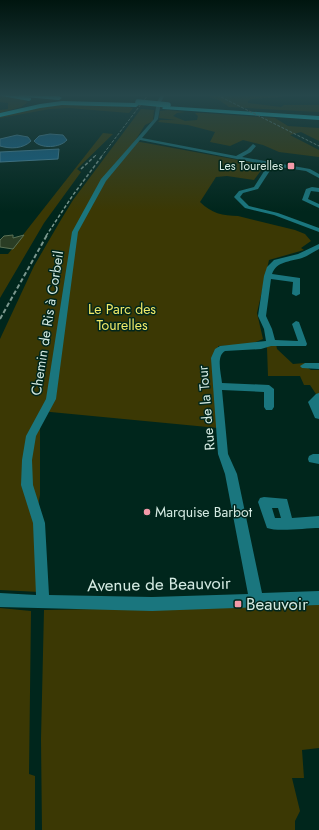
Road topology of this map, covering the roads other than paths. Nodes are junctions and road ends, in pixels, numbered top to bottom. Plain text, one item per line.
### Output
1 (144, 134) edge
2 (140, 139) junction
3 (254, 146) dead end
4 (236, 158) junction
5 (271, 164) junction
6 (319, 176) edge
7 (319, 190) edge
8 (319, 206) edge
9 (319, 230) edge
10 (319, 246) edge
11 (268, 276) junction
12 (296, 294) dead end
13 (296, 324) dead end
14 (271, 344) junction
15 (305, 366) dead end
16 (319, 366) edge
17 (218, 386) junction
18 (319, 397) edge
19 (269, 407) dead end
20 (319, 415) edge
21 (319, 522) edge
22 (288, 524) dead end
23 (319, 598) edge
24 (0, 600) edge
25 (256, 600) junction
26 (43, 602) junction

1 - 2 street, Chemin de Ris à Corbeil
2 - 4 street
2 - 26 street, Chemin de Ris à Corbeil
3 - 4 street
4 - 5 street
5 - 6 street
5 - 9 street
7 - 8 street
10 - 11 street
11 - 12 street
11 - 14 street
13 - 14 street
14 - 17 street, Rue de la Tour
15 - 16 street
17 - 19 street
17 - 25 street, Rue de la Tour
18 - 20 street
21 - 22 street
23 - 25 street, Avenue de Beauvoir
24 - 26 street, Avenue de Beauvoir
25 - 26 street, Avenue de Beauvoir

